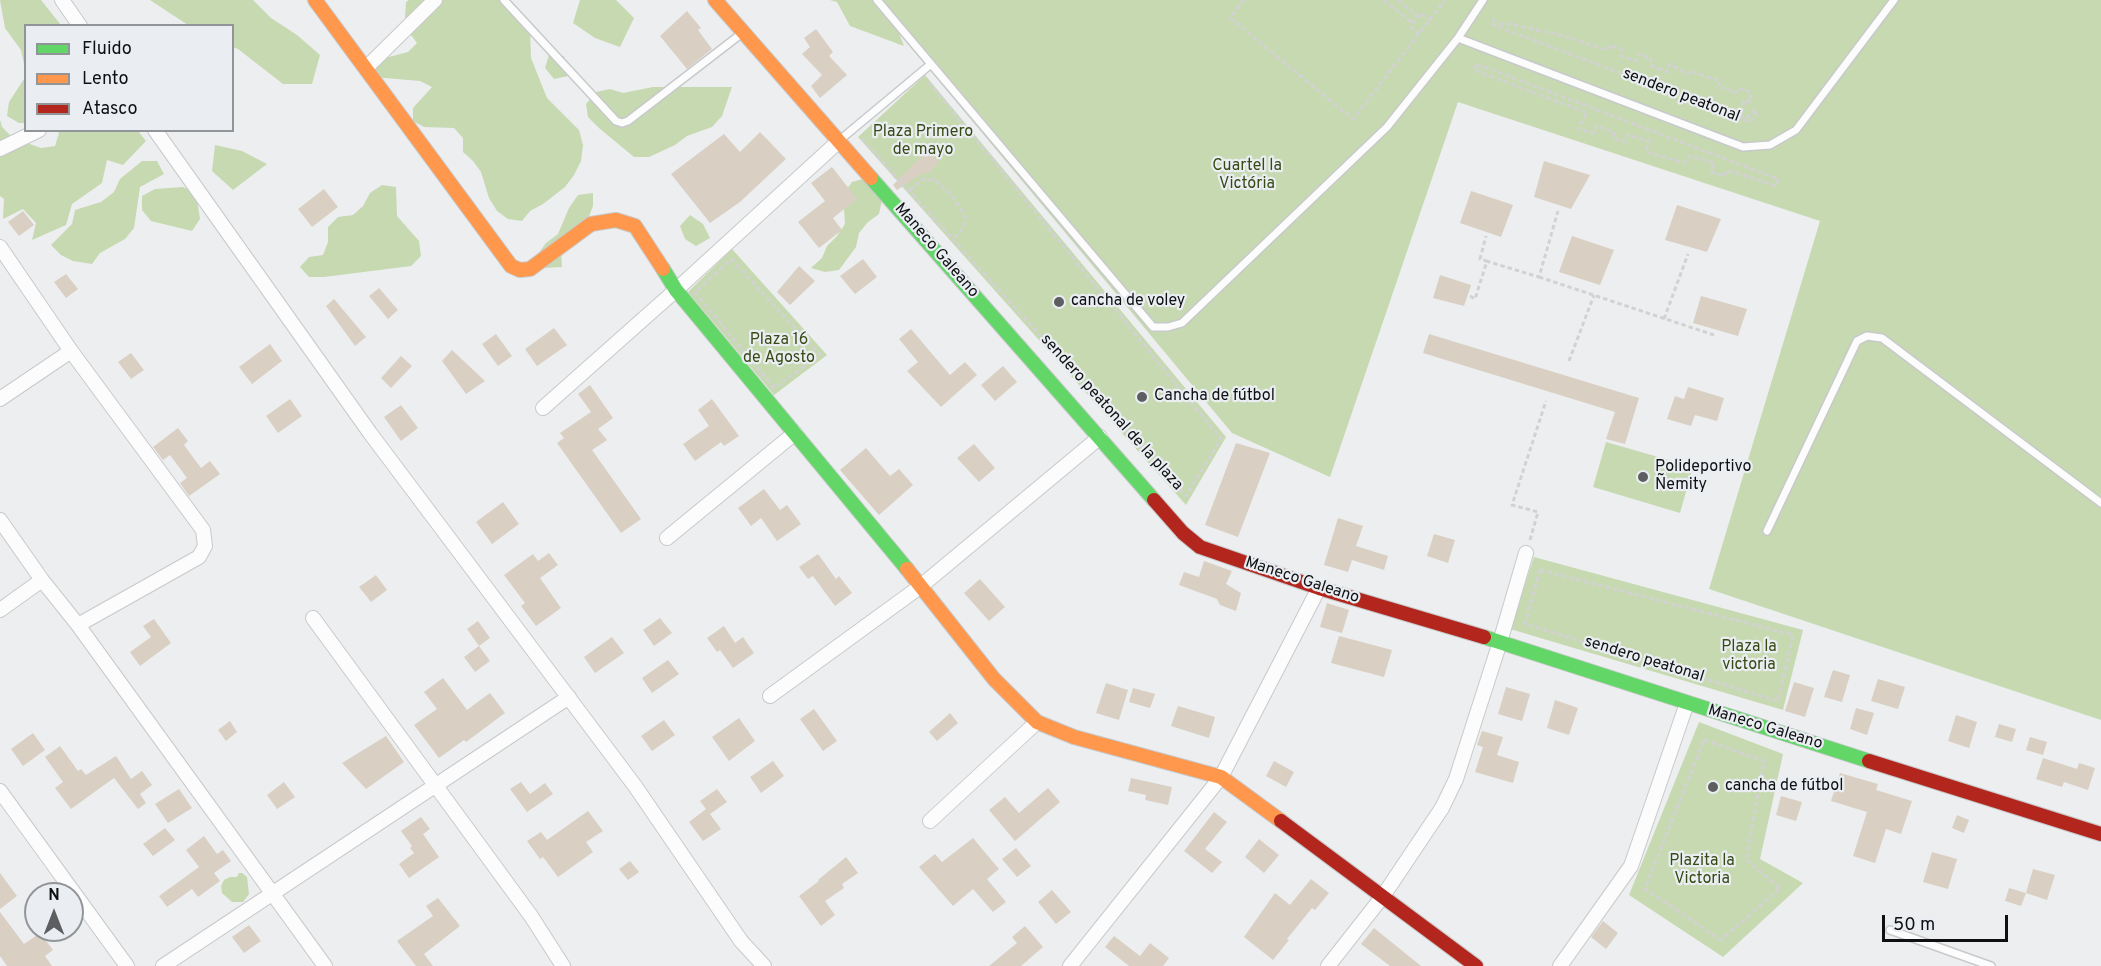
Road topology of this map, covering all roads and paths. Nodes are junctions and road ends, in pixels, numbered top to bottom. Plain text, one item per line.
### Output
1 (62, 0) edge
2 (315, 0) edge
3 (435, 0) edge
4 (504, 0) edge
5 (716, 0) edge
6 (877, 0) edge
7 (1244, 0) edge
8 (1384, 0) edge
9 (1398, 0) edge
10 (1445, 0) edge
11 (1483, 0) edge
12 (1894, 0) edge
13 (1497, 15) dead end
14 (1418, 16) junction
15 (1430, 20) junction
16 (1412, 23) junction
17 (79, 24) edge
18 (1491, 24) junction
19 (744, 32) junction
20 (1419, 34) junction
21 (1458, 38) junction
22 (931, 64) junction
23 (1478, 64) joint
24 (366, 68) junction
25 (925, 78) dead end
26 (852, 130) junction
27 (35, 132) edge
28 (156, 132) edge
29 (863, 138) junction
30 (839, 141) junction
31 (0, 149) edge
32 (854, 158) junction
33 (909, 190) junction
34 (1558, 211) dead end
35 (1486, 236) dead end
36 (953, 238) junction
37 (0, 247) edge
38 (1688, 254) dead end
39 (1486, 261) junction
40 (1539, 277) junction
41 (676, 290) junction
42 (695, 292) joint
43 (1594, 295) junction
44 (1470, 296) dead end
45 (1664, 319) junction
46 (1714, 336) dead end
47 (71, 351) junction
48 (1569, 361) dead end
49 (0, 399) edge
50 (1546, 401) dead end
51 (543, 408) dead end
52 (795, 434) junction
53 (1100, 437) junction
54 (2101, 503) edge
55 (0, 520) edge
56 (1767, 531) dead end
57 (668, 538) dead end
58 (1526, 553) joint
59 (1540, 570) joint
60 (42, 580) junction
61 (921, 586) junction
62 (1318, 588) junction
63 (0, 610) edge
64 (313, 618) dead end
65 (78, 625) junction
66 (1500, 642) junction
67 (770, 696) dead end
68 (568, 697) junction
69 (1687, 703) junction
70 (1036, 722) junction
71 (1221, 777) junction
72 (436, 785) junction
73 (0, 791) edge
74 (930, 821) dead end
75 (2101, 834) edge
76 (1645, 889) joint
77 (271, 893) junction
78 (1383, 897) junction
79 (1890, 930) dead end
80 (127, 966) edge
81 (163, 966) edge
82 (325, 966) edge
83 (562, 966) edge
84 (764, 966) edge
85 (1070, 966) edge
86 (1328, 966) edge
87 (1476, 966) edge
88 (1560, 966) edge
89 (1991, 966) edge

1 - 17 street
2 - 24 street
3 - 24 street
4 - 19 lane
5 - 19 street, Maneco Galeano
6 - 22 lane
7 - 20 path
8 - 16 path
9 - 14 path
10 - 15 path
11 - 21 lane
12 - 21 lane
13 - 18 path
14 - 15 path
14 - 16 path
15 - 20 path
16 - 20 path
18 - 18 path, sendero peatonal
19 - 30 street, Maneco Galeano
21 - 22 lane
22 - 26 lane
23 - 23 path
24 - 41 street
25 - 36 path, sendero peatonal de la plaza
26 - 29 path, sendero peatonal de la plaza
26 - 30 lane
27 - 31 street
28 - 68 street
29 - 32 path
29 - 33 path, sendero peatonal de la plaza
30 - 32 street, Maneco Galeano
30 - 41 street
32 - 53 street, Maneco Galeano
33 - 36 path, sendero peatonal de la plaza
33 - 36 path
34 - 40 path
35 - 39 path
37 - 47 street
38 - 45 path
39 - 40 path
39 - 44 path
40 - 43 path
41 - 51 street
41 - 52 street
42 - 42 path
43 - 45 path
43 - 48 path
45 - 46 path
47 - 49 street
47 - 65 street
50 - 58 path
52 - 57 street
52 - 61 street
53 - 61 street
53 - 62 street, Maneco Galeano
54 - 56 lane
55 - 60 street
58 - 66 street
59 - 59 path, sendero peatonal
60 - 63 street
60 - 65 street
61 - 67 street
61 - 70 street
62 - 66 street, Maneco Galeano
62 - 71 street
64 - 72 street
65 - 77 street
66 - 69 street, Maneco Galeano
66 - 78 street
68 - 72 street
68 - 84 street
69 - 75 street, Maneco Galeano
69 - 88 street
70 - 71 street
70 - 74 street
71 - 78 street
71 - 85 street
72 - 77 street
72 - 83 street
73 - 80 street
76 - 76 path
77 - 81 street
77 - 82 street
78 - 86 street
78 - 87 street
79 - 89 lane

